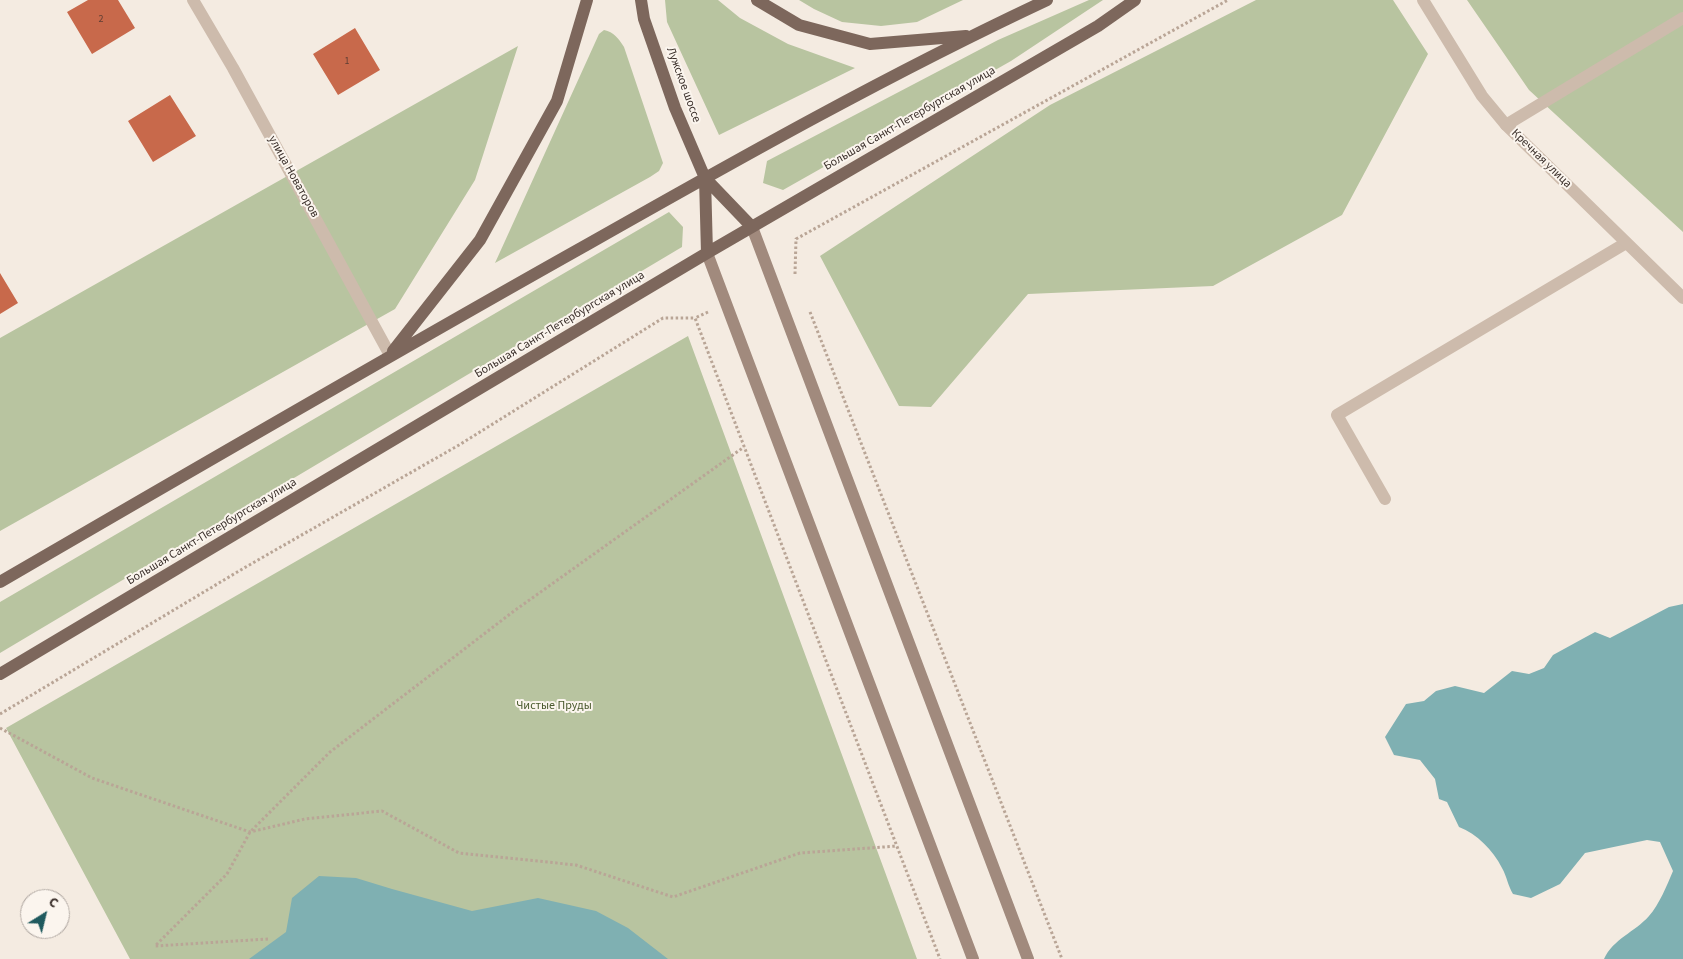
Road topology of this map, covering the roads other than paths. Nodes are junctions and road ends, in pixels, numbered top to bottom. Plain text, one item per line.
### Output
1 (193, 0) edge
2 (586, 0) edge
3 (641, 0) edge
4 (757, 0) edge
5 (1047, 0) edge
6 (1135, 0) edge
7 (1424, 0) edge
8 (1683, 18) edge
9 (971, 36) junction
10 (1506, 125) junction
11 (705, 178) junction
12 (752, 227) junction
13 (1626, 243) junction
14 (707, 253) junction
15 (1683, 298) edge
16 (390, 355) junction
17 (1385, 499) dead end
18 (0, 582) edge
19 (0, 674) edge
20 (973, 959) edge
21 (1028, 959) edge

1 - 16 street, улица Новаторов
2 - 16 main road
3 - 11 main road, Лужское шоссе
4 - 9 main road
5 - 9 main road
6 - 12 main road, Большая Санкт-Петербургская улица
7 - 10 street, Кречная улица
8 - 10 street
9 - 11 main road
10 - 13 street, Кречная улица
11 - 12 main road, Лужское шоссе
11 - 14 main road, Лужское шоссе
11 - 16 main road
12 - 14 main road, Большая Санкт-Петербургская улица
12 - 21 main road
13 - 15 street, Кречная улица
13 - 17 street
14 - 19 main road, Большая Санкт-Петербургская улица
14 - 20 main road
16 - 18 main road

